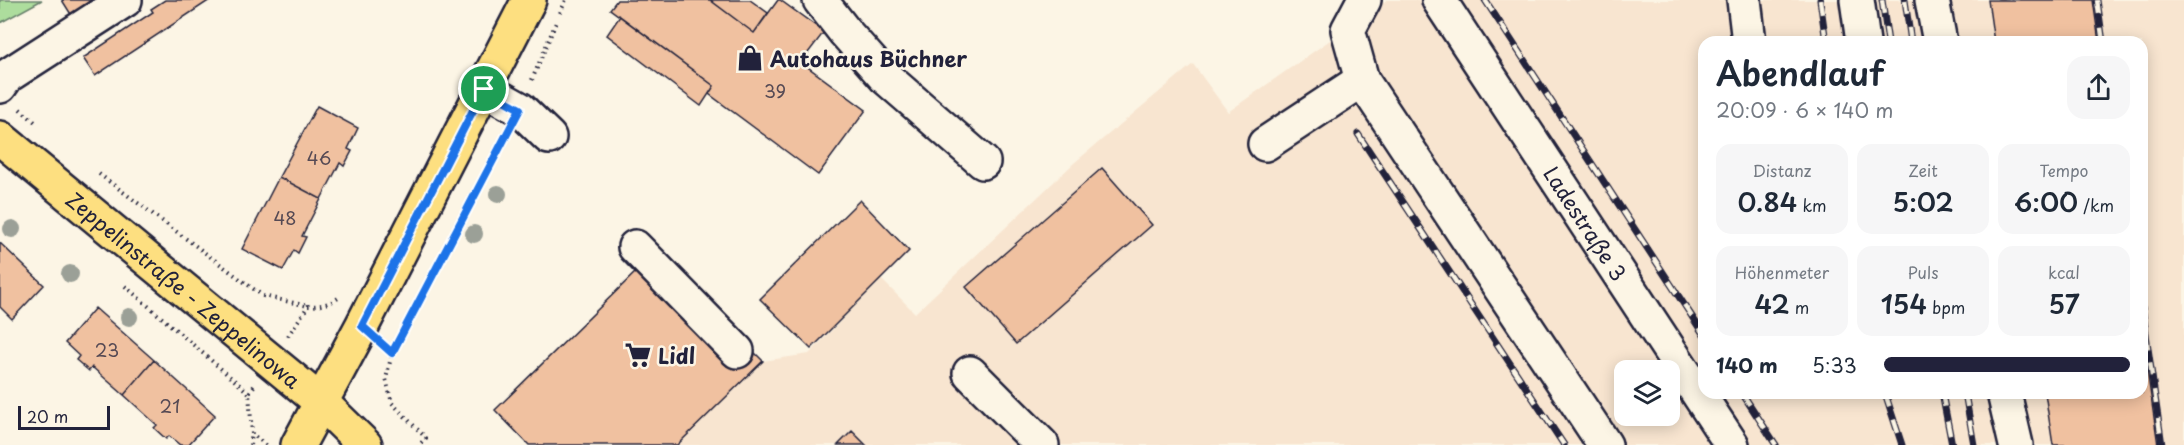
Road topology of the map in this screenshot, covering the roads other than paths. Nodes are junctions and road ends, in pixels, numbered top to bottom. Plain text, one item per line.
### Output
1 (125, 0) edge
2 (529, 0) edge
3 (820, 0) edge
4 (1364, 0) edge
5 (1439, 0) edge
6 (1744, 0) edge
7 (1857, 0) edge
8 (1932, 0) edge
9 (1748, 36) edge
10 (1862, 36) edge
11 (1939, 36) edge
12 (1362, 80) junction
13 (484, 89) junction
14 (9, 96) edge
15 (549, 137) dead end
16 (0, 138) edge
17 (1265, 144) dead end
18 (983, 162) dead end
19 (635, 247) dead end
20 (737, 351) dead end
21 (970, 373) dead end
22 (1698, 393) edge
23 (1702, 399) edge
24 (2005, 399) edge
25 (322, 403) junction
26 (298, 445) edge
27 (365, 445) edge
28 (1042, 445) edge
29 (1605, 445) edge
30 (1732, 445) edge
31 (2016, 445) edge

1 - 14 lane
2 - 13 main road
3 - 18 lane
4 - 12 lane
5 - 22 lane, Ladestraße 3
6 - 9 lane
7 - 10 lane
8 - 11 lane
12 - 17 lane
12 - 29 lane
13 - 15 lane
13 - 25 main road
16 - 25 main road, Zeppelinstraße - Zeppelinowa
19 - 20 lane
21 - 28 lane
23 - 30 lane, Ladestraße 3
24 - 31 lane
25 - 26 main road
25 - 27 main road, Zeppelinstraße - Zeppelinowa

